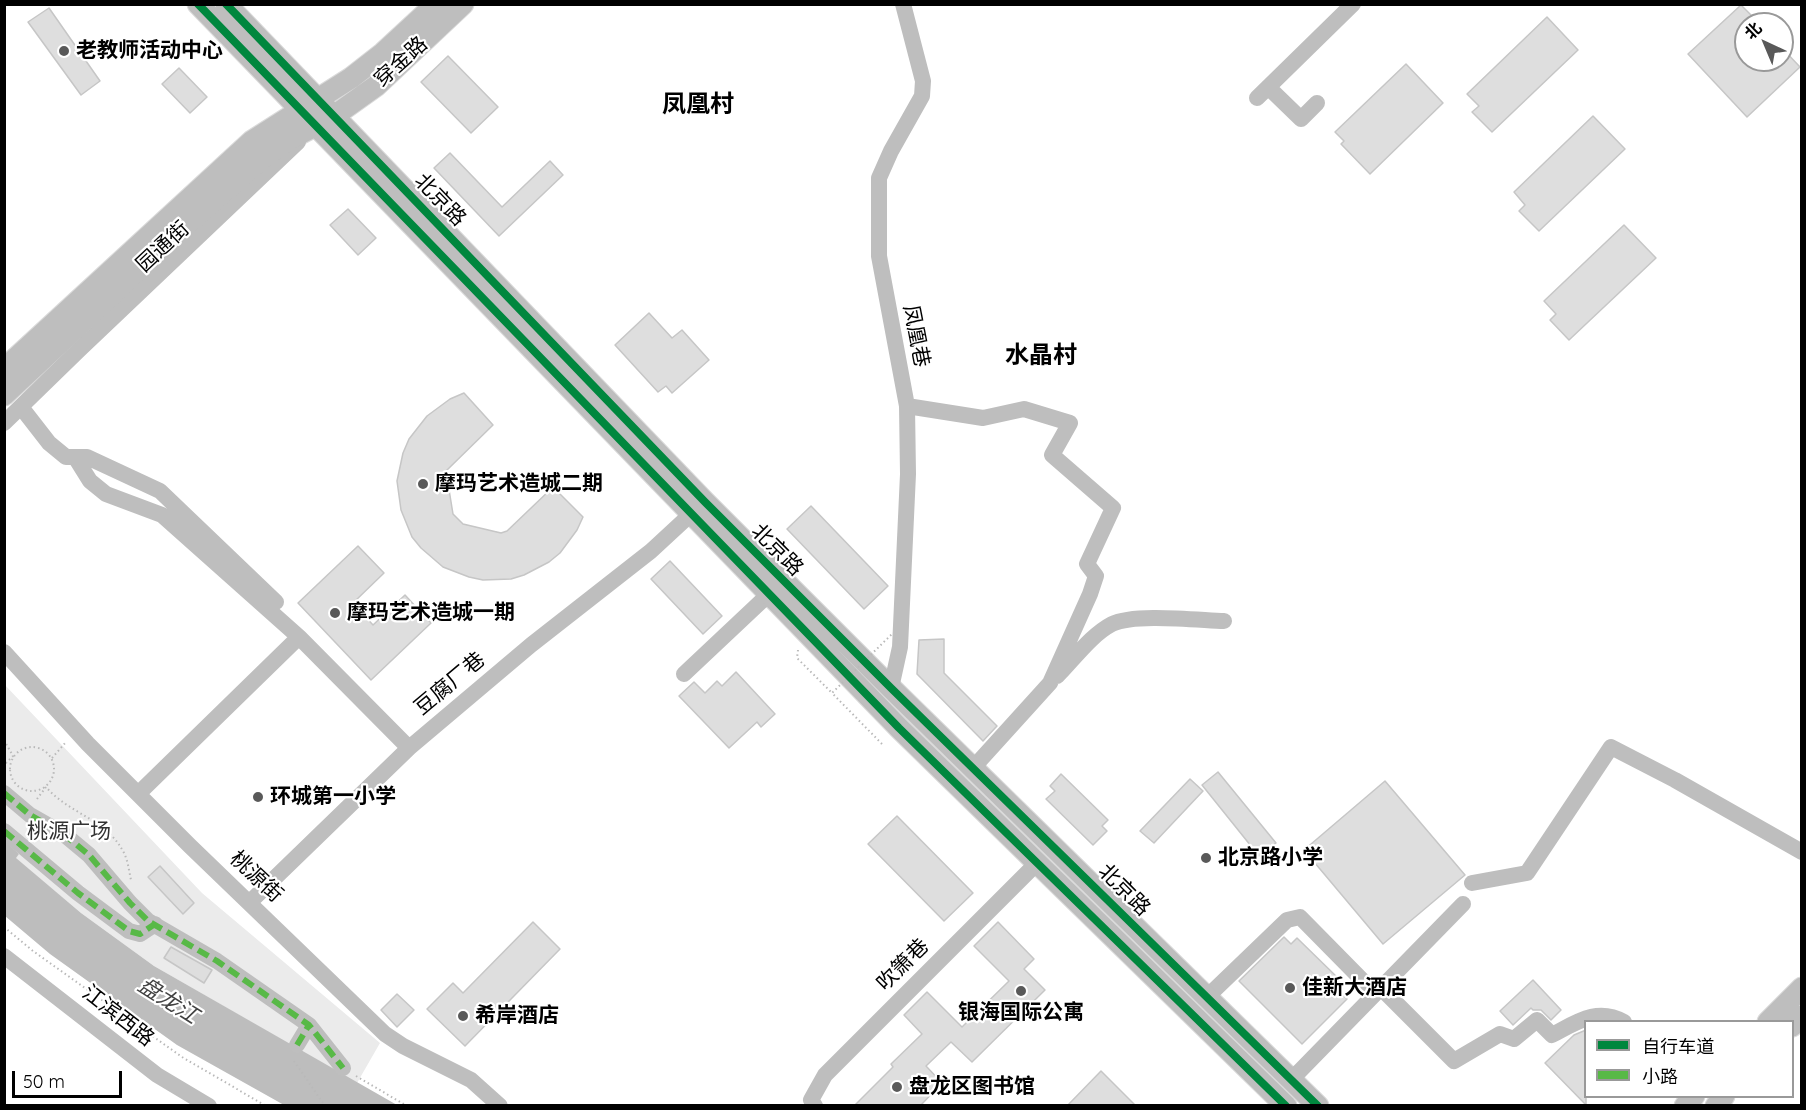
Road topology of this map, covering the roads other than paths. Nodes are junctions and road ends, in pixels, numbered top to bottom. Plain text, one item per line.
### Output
1 (198, 4) edge
2 (226, 4) edge
3 (436, 4) edge
4 (463, 4) edge
5 (903, 4) edge
6 (1353, 4) edge
7 (1317, 103) dead end
8 (308, 104) junction
9 (325, 121) junction
10 (186, 212) junction
11 (4, 369) edge
12 (13, 401) edge
13 (907, 406) junction
14 (4, 423) edge
15 (75, 457) junction
16 (691, 514) junction
17 (769, 594) junction
18 (276, 602) dead end
19 (1224, 621) dead end
20 (299, 637) junction
21 (4, 652) edge
22 (684, 674) dead end
23 (1050, 683) junction
24 (891, 688) junction
25 (409, 748) junction
26 (973, 768) junction
27 (4, 793) edge
28 (138, 794) junction
29 (4, 831) edge
30 (1802, 852) edge
31 (1038, 862) junction
32 (1472, 883) dead end
33 (250, 902) junction
34 (1463, 904) dead end
35 (155, 924) junction
36 (4, 956) edge
37 (1375, 987) junction
38 (1802, 988) edge
39 (1207, 997) junction
40 (1621, 1020) edge
41 (1770, 1020) edge
42 (309, 1024) junction
43 (297, 1045) road end
44 (343, 1068) road end
45 (1291, 1080) junction
46 (209, 1106) edge
47 (500, 1106) edge
48 (816, 1106) edge
49 (1286, 1106) edge
50 (1318, 1106) edge

1 - 8 main road, 北京路
2 - 8 main road, 北京路
3 - 8 main road, 穿金路
4 - 9 main road, 穿金路
5 - 13 street, 凤凰巷
6 - 7 street
8 - 9 main road, 北京路
8 - 10 main road, 园通街
9 - 10 main road, 园通街
9 - 12 street
9 - 16 main road, 北京路
9 - 24 main road, 北京路
10 - 11 main road, 园通街
10 - 12 main road, 园通街
12 - 14 street
12 - 15 street
13 - 23 street
13 - 24 street, 凤凰巷
15 - 18 street
15 - 20 street
16 - 17 main road, 北京路
16 - 25 street, 豆腐厂巷
17 - 22 street
17 - 31 main road, 北京路
19 - 23 street
20 - 25 street
20 - 28 street
21 - 28 street, 桃源街
23 - 26 street
24 - 26 main road, 北京路
25 - 33 street, 豆腐厂巷
26 - 39 main road, 北京路
27 - 35 street
28 - 33 street, 桃源街
29 - 35 street
30 - 32 street
31 - 48 street, 吹箫巷
31 - 49 main road, 北京路
33 - 47 street, 桃源街
34 - 37 street
35 - 42 street
36 - 46 street, 江滨西路
37 - 39 street
37 - 40 street
37 - 45 street
38 - 41 main road
39 - 45 main road, 北京路
42 - 43 street
42 - 44 street
45 - 50 main road, 北京路

